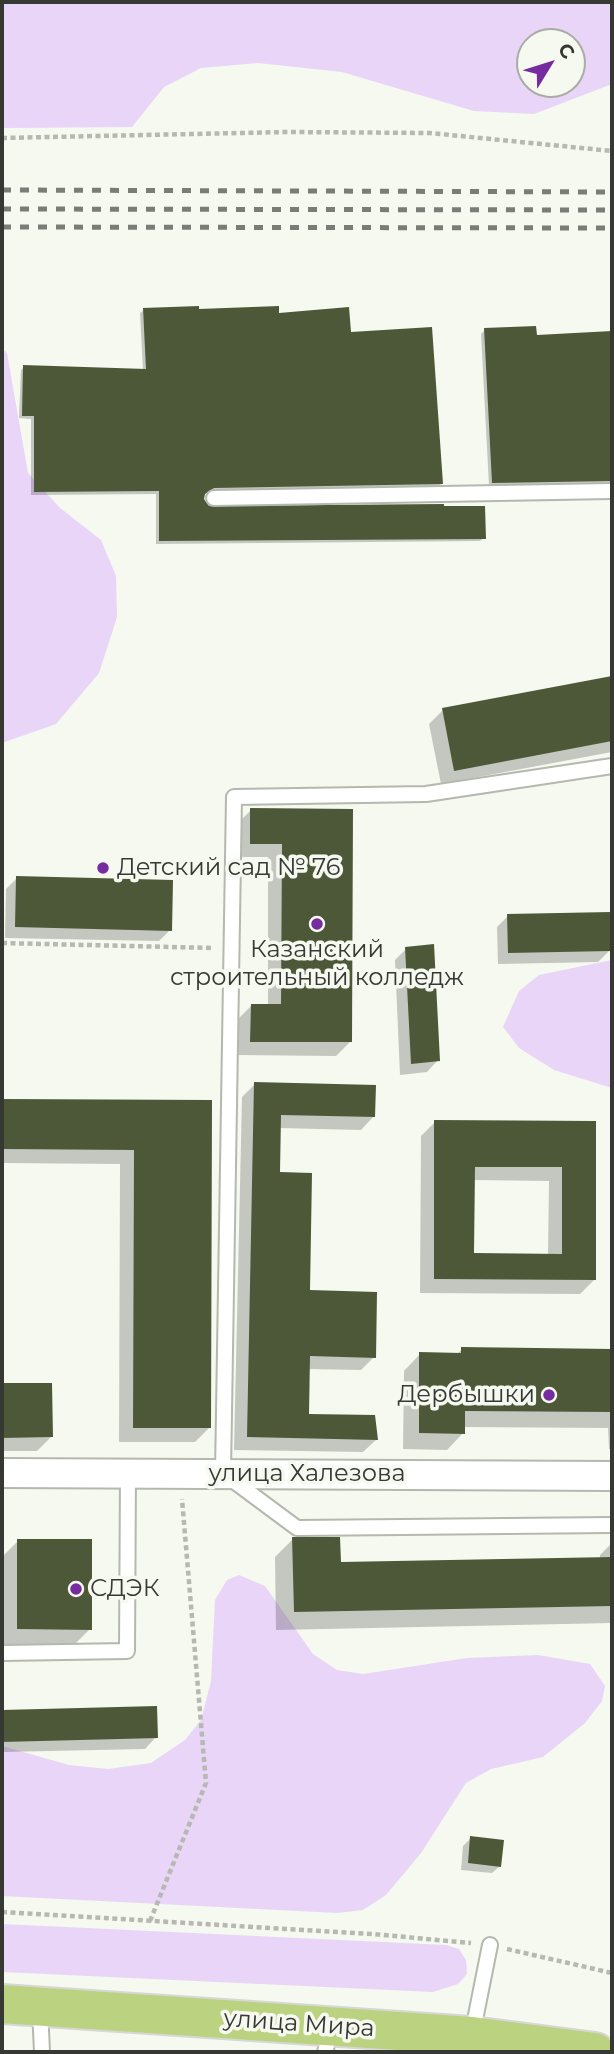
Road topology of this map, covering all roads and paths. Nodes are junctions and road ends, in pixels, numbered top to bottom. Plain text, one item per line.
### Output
1 (2, 138) edge
2 (612, 151) edge
3 (612, 491) edge
4 (214, 498) dead end
5 (612, 766) edge
6 (2, 943) edge
7 (232, 949) junction
8 (2, 1473) edge
9 (128, 1473) junction
10 (180, 1473) junction
11 (223, 1473) junction
12 (612, 1476) edge
13 (612, 1525) edge
14 (2, 1653) edge
15 (2, 1912) edge
16 (150, 1921) junction
17 (490, 1945) junction
18 (612, 1973) edge
19 (2, 2004) edge
20 (40, 2007) junction
21 (329, 2039) edge
22 (468, 2044) edge
23 (42, 2052) edge
24 (595, 2052) edge

1 - 2 path
3 - 4 lane
5 - 7 lane
6 - 7 path
7 - 11 lane
8 - 9 street, улица Халезова
9 - 10 street, улица Халезова
9 - 14 lane
10 - 11 street, улица Халезова
10 - 16 path
11 - 12 street, улица Халезова
11 - 13 lane
15 - 16 path
16 - 17 path
17 - 18 path
17 - 22 lane
19 - 20 main road, улица Мира
20 - 21 main road, улица Мира
20 - 23 lane
21 - 22 main road, улица Мира
22 - 24 main road, улица Мира

